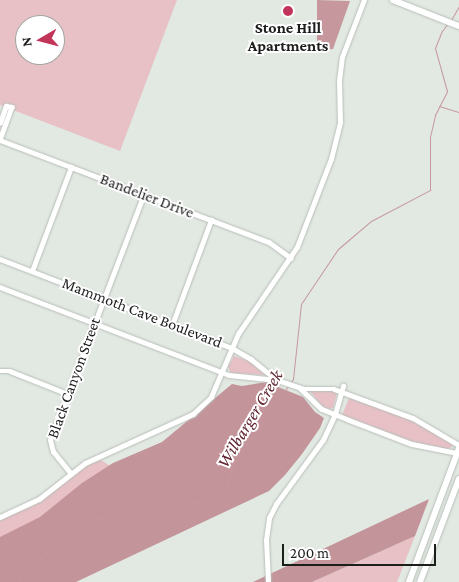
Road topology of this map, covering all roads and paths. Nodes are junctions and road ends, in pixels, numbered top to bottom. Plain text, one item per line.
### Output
1 (364, 0) edge
2 (393, 0) edge
3 (459, 26) edge
4 (0, 124) edge
5 (0, 140) edge
6 (71, 167) junction
7 (144, 194) junction
8 (211, 220) junction
9 (291, 258) junction
10 (0, 259) edge
11 (32, 271) junction
12 (0, 287) edge
13 (105, 299) junction
14 (94, 323) junction
15 (172, 325) junction
16 (232, 348) junction
17 (0, 371) edge
18 (221, 372) junction
19 (277, 380) junction
20 (343, 386) dead end
21 (298, 387) junction
22 (342, 392) junction
23 (68, 394) junction
24 (335, 414) junction
25 (459, 449) edge
26 (71, 474) junction
27 (459, 479) edge
28 (0, 517) edge
29 (268, 582) edge
30 (409, 582) edge
31 (420, 582) edge

1 - 9 street
2 - 3 street
4 - 5 street
5 - 6 street, Bandelier Drive
6 - 7 street, Bandelier Drive
6 - 11 street
7 - 8 street, Bandelier Drive
7 - 13 street, Black Canyon Street
8 - 9 street, Bandelier Drive
8 - 15 street
9 - 16 street
10 - 11 street, Mammoth Cave Boulevard
11 - 13 street, Mammoth Cave Boulevard
12 - 14 street, Mammoth Cave Boulevard
13 - 14 street, Black Canyon Street
13 - 15 street, Mammoth Cave Boulevard
14 - 18 street, Mammoth Cave Boulevard
14 - 23 street, Black Canyon Street
15 - 16 street, Mammoth Cave Boulevard
16 - 18 street
16 - 19 street, Mammoth Cave Boulevard
17 - 23 street
18 - 19 street, Mammoth Cave Boulevard
18 - 26 street
19 - 21 street, Mammoth Cave Boulevard
20 - 22 street
21 - 22 street, Mammoth Cave Boulevard
21 - 24 street, Mammoth Cave Boulevard
22 - 24 street
22 - 25 street, Mammoth Cave Boulevard
23 - 26 street, Black Canyon Street
24 - 25 street, Mammoth Cave Boulevard
24 - 29 street
25 - 30 main road
26 - 28 street
27 - 31 main road

